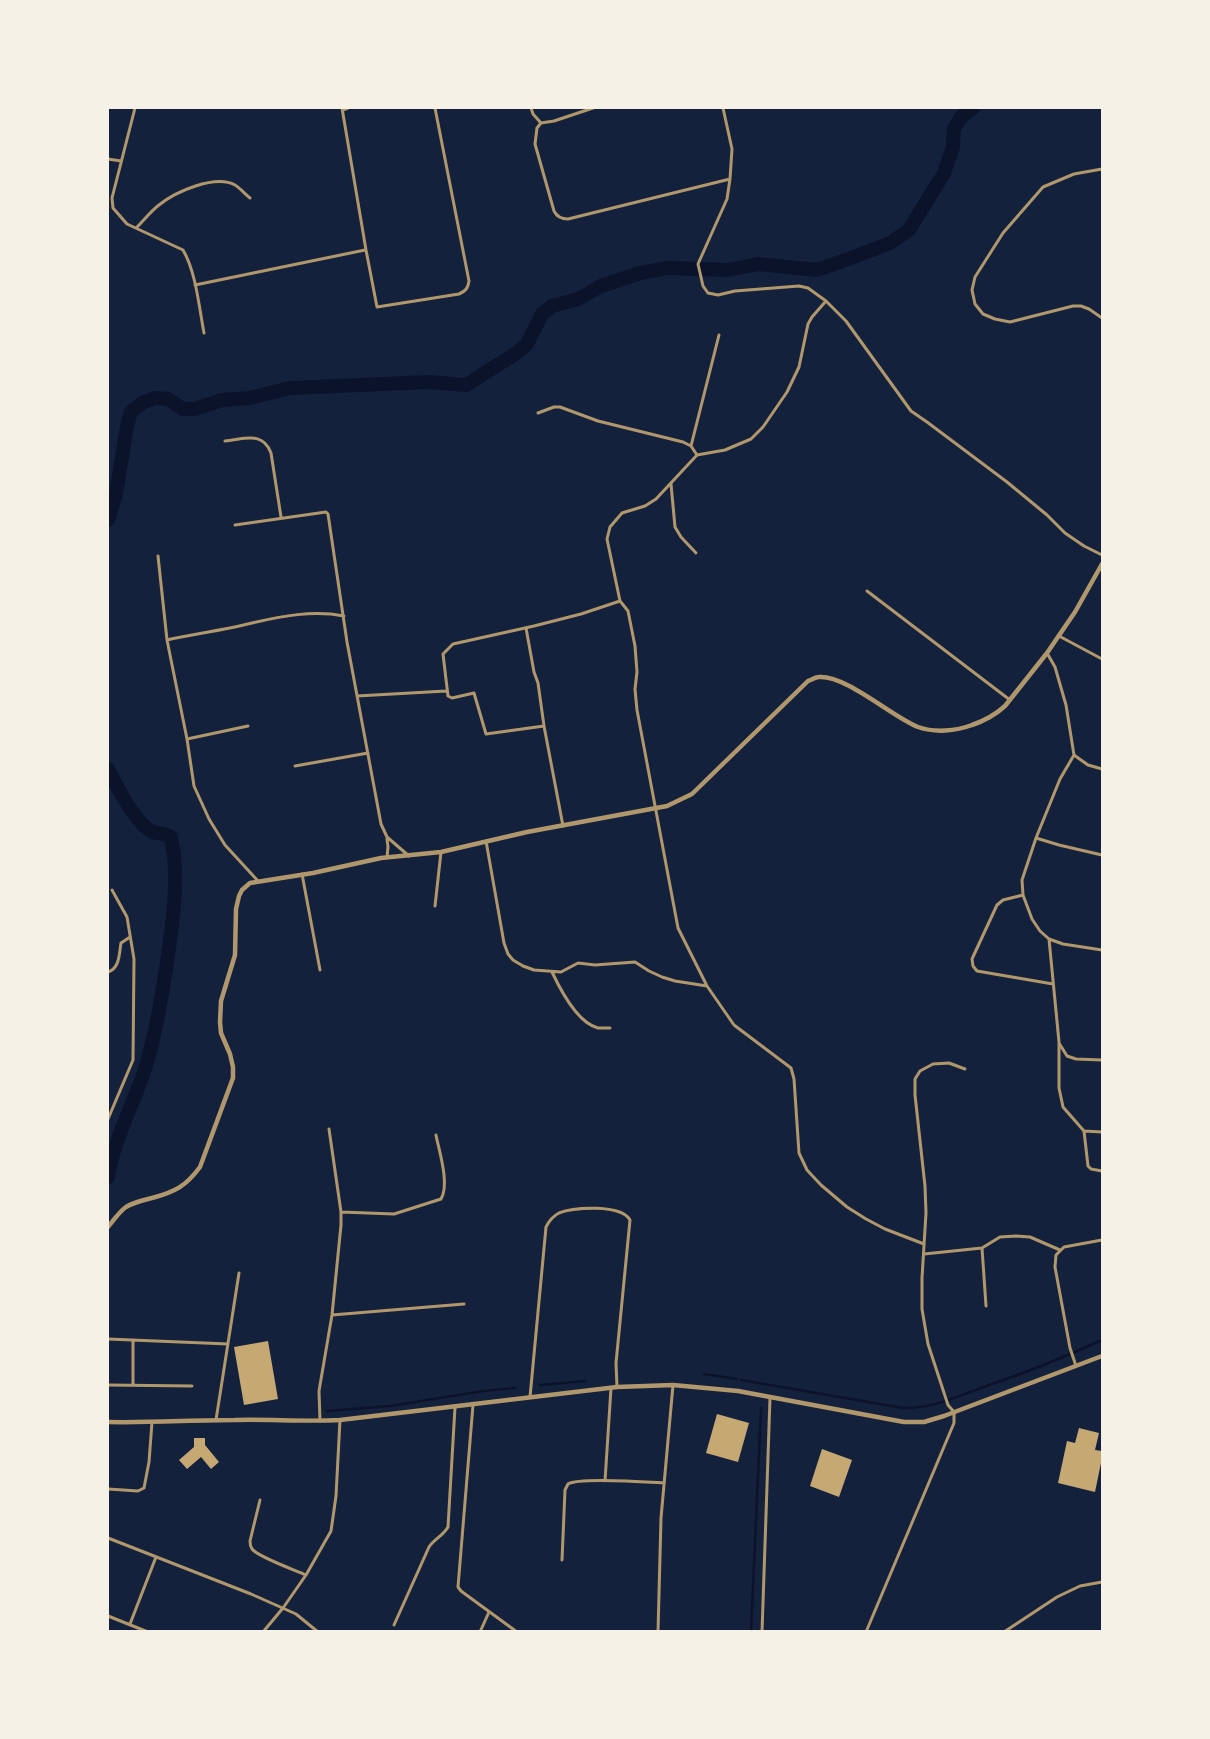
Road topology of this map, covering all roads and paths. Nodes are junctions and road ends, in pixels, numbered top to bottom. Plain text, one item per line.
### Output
1 (135, 108) edge
2 (348, 108) edge
3 (435, 108) edge
4 (531, 108) edge
5 (593, 108) edge
6 (723, 108) edge
7 (343, 109) edge
8 (542, 123) junction
9 (108, 159) edge
10 (121, 161) junction
11 (1102, 169) edge
12 (730, 179) junction
13 (250, 198) dead end
14 (137, 227) junction
15 (366, 250) junction
16 (195, 284) junction
17 (826, 301) junction
18 (1102, 318) edge
19 (204, 332) dead end
20 (719, 335) dead end
21 (538, 413) dead end
22 (225, 441) dead end
23 (691, 446) junction
24 (697, 455) junction
25 (671, 484) junction
26 (281, 517) junction
27 (235, 526) dead end
28 (696, 553) dead end
29 (1102, 555) edge
30 (158, 556) dead end
31 (1102, 564) edge
32 (867, 591) dead end
33 (620, 601) junction
34 (344, 616) junction
35 (526, 628) junction
36 (1059, 636) junction
37 (167, 640) junction
38 (1048, 653) junction
39 (1102, 659) edge
40 (446, 690) junction
41 (358, 696) junction
42 (1010, 700) junction
43 (248, 726) dead end
44 (544, 726) junction
45 (187, 739) junction
46 (368, 752) junction
47 (1074, 755) junction
48 (295, 766) dead end
49 (1102, 769) edge
50 (656, 809) junction
51 (563, 826) junction
52 (387, 837) junction
53 (1036, 838) junction
54 (486, 841) junction
55 (441, 852) junction
56 (1102, 855) edge
57 (410, 856) junction
58 (387, 858) junction
59 (302, 874) junction
60 (258, 881) junction
61 (112, 890) dead end
62 (1023, 895) junction
63 (435, 906) dead end
64 (130, 937) junction
65 (1049, 938) junction
66 (1102, 950) edge
67 (320, 970) dead end
68 (108, 972) edge
69 (552, 972) junction
70 (1053, 984) junction
71 (707, 986) junction
72 (610, 1028) dead end
73 (1059, 1042) junction
74 (1102, 1060) edge
75 (965, 1069) dead end
76 (108, 1119) edge
77 (329, 1129) dead end
78 (1084, 1131) junction
79 (1102, 1132) edge
80 (436, 1135) dead end
81 (1102, 1170) edge
82 (342, 1212) junction
83 (108, 1227) edge
84 (1102, 1240) edge
85 (924, 1244) junction
86 (982, 1248) junction
87 (1060, 1250) junction
88 (924, 1254) junction
89 (239, 1274) dead end
90 (464, 1304) dead end
91 (986, 1306) dead end
92 (332, 1315) junction
93 (108, 1339) edge
94 (133, 1340) junction
95 (228, 1344) junction
96 (1102, 1356) edge
97 (1076, 1366) junction
98 (108, 1385) edge
99 (133, 1385) junction
100 (673, 1385) junction
101 (192, 1386) dead end
102 (614, 1388) junction
103 (530, 1398) junction
104 (770, 1398) junction
105 (473, 1405) junction
106 (455, 1407) junction
107 (954, 1412) junction
108 (216, 1420) junction
109 (340, 1420) junction
110 (320, 1421) junction
111 (108, 1422) edge
112 (152, 1422) junction
113 (604, 1481) junction
114 (664, 1483) junction
115 (108, 1489) edge
116 (260, 1500) dead end
117 (108, 1538) edge
118 (156, 1557) junction
119 (562, 1560) dead end
120 (306, 1575) junction
121 (1102, 1582) edge
122 (283, 1608) junction
123 (489, 1612) junction
124 (108, 1616) edge
125 (130, 1624) junction
126 (394, 1625) dead end
127 (148, 1632) edge
128 (263, 1632) edge
129 (318, 1632) edge
130 (480, 1632) edge
131 (517, 1632) edge
132 (658, 1632) edge
133 (762, 1632) edge
134 (866, 1632) edge
135 (1004, 1632) edge

1 - 10 street
2 - 7 street
3 - 15 street
4 - 8 street
5 - 8 street
6 - 12 street
7 - 15 street
8 - 12 street
9 - 10 street
10 - 14 street
11 - 18 street
12 - 17 street
13 - 14 street
14 - 16 street
15 - 16 street
16 - 19 street
17 - 24 street
17 - 29 street
20 - 23 street
21 - 23 street
22 - 26 street
23 - 24 street
24 - 25 street
25 - 28 street
25 - 33 street
26 - 27 street
26 - 34 street
30 - 37 street
31 - 36 street
32 - 42 street
33 - 35 street
33 - 50 street
34 - 37 street
34 - 41 street
35 - 40 street
35 - 44 street
36 - 38 street
36 - 39 street
37 - 45 street
38 - 42 street
38 - 47 street
40 - 41 street
40 - 44 street
41 - 46 street
42 - 50 street
43 - 45 street
44 - 51 street
45 - 60 street
46 - 48 street
46 - 52 street
47 - 49 street
47 - 53 street
50 - 51 street
50 - 71 street
51 - 54 street
52 - 57 street
52 - 58 street
53 - 56 street
53 - 62 street
54 - 55 street
54 - 69 street
55 - 57 street
55 - 63 street
57 - 58 street
58 - 59 street
59 - 60 street
59 - 67 street
60 - 83 street
61 - 64 street
62 - 65 street
62 - 70 street
64 - 68 street
64 - 76 street
65 - 66 street
65 - 70 street
69 - 71 street
69 - 72 street
70 - 73 street
71 - 85 street
73 - 74 street
73 - 78 street
75 - 85 street
77 - 82 street
78 - 79 street
78 - 81 street
80 - 82 street
82 - 92 street
84 - 87 street
85 - 88 street
86 - 87 street
86 - 88 street
86 - 91 street
87 - 97 street
88 - 107 street
89 - 95 street
90 - 92 street
92 - 110 street
93 - 94 street
94 - 95 street
94 - 99 street
95 - 108 street
96 - 97 street
97 - 107 street
98 - 99 street
99 - 101 street
100 - 102 street
100 - 104 street
100 - 114 street
102 - 103 street
102 - 103 street
102 - 113 street
103 - 105 street
104 - 107 street
104 - 133 street
105 - 106 street
105 - 123 street
106 - 109 street
106 - 126 street
107 - 134 street
108 - 110 street
108 - 112 street
109 - 110 street
109 - 120 street
111 - 112 street
112 - 115 street
113 - 114 street
113 - 119 street
114 - 132 street
116 - 120 street
117 - 118 street
118 - 122 street
118 - 125 street
120 - 122 street
121 - 135 street
122 - 128 street
122 - 129 street
123 - 130 street
123 - 131 street
124 - 125 street
125 - 127 street

